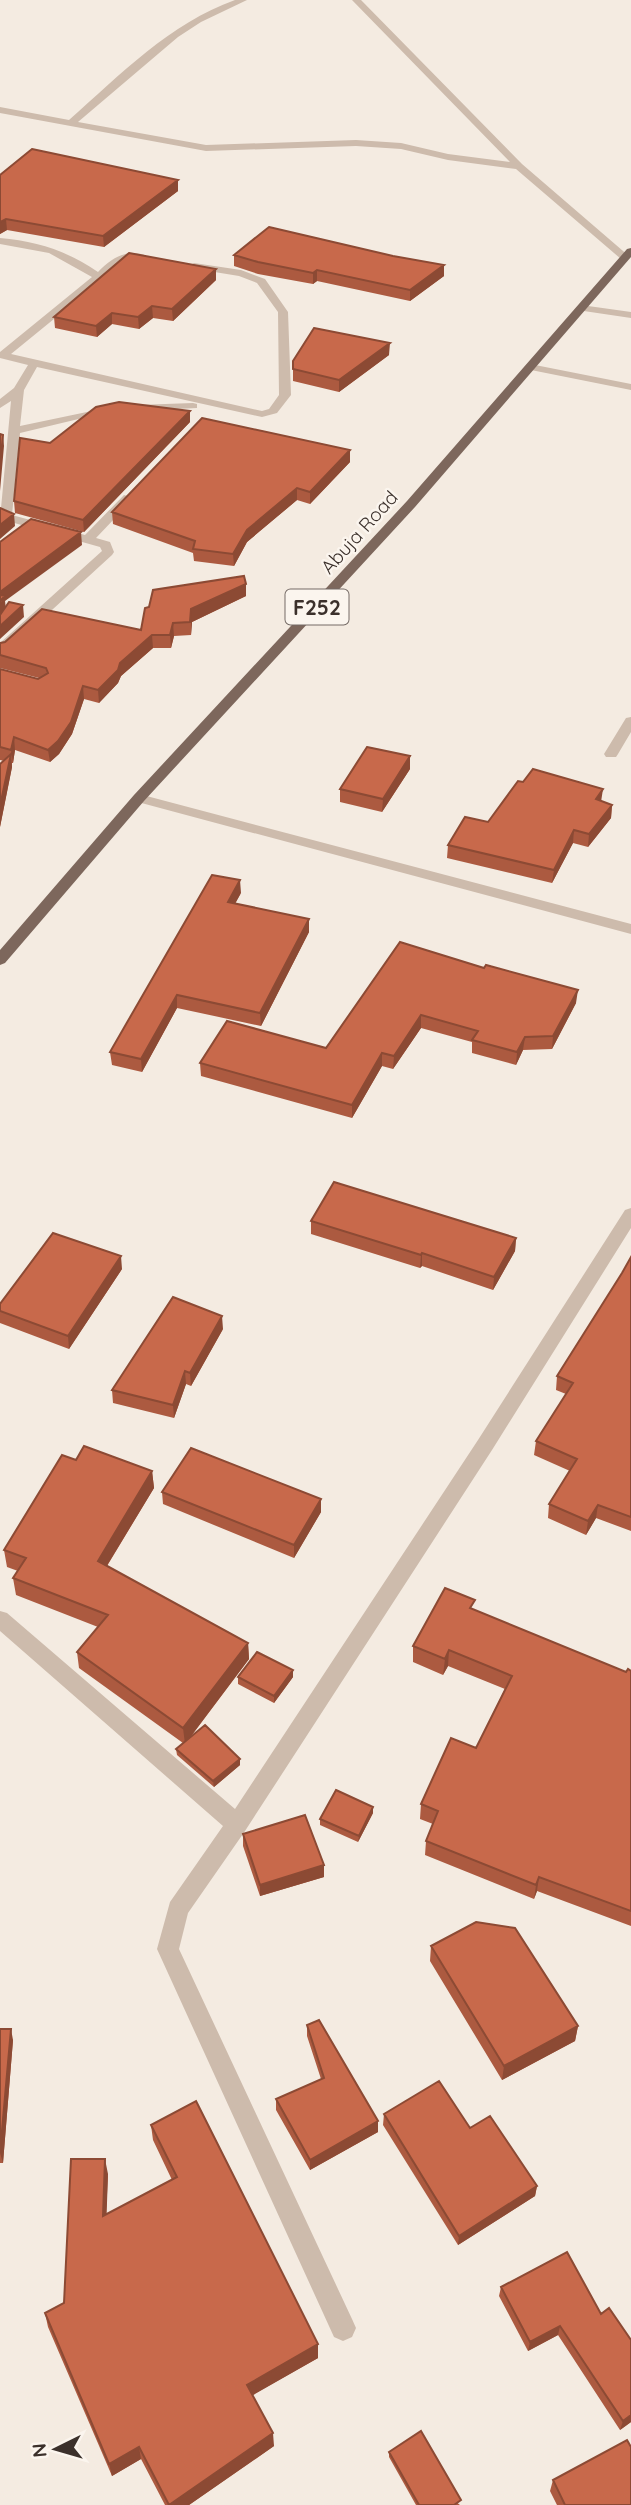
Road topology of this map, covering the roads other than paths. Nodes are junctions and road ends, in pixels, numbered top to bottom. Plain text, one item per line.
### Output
1 (243, 0) edge
2 (356, 0) edge
3 (0, 110) edge
4 (69, 124) junction
5 (519, 166) junction
6 (0, 241) edge
7 (628, 254) edge
8 (159, 261) edge
9 (186, 265) edge
10 (99, 277) junction
11 (581, 308) junction
12 (631, 315) edge
13 (2, 355) edge
14 (34, 362) junction
15 (530, 367) junction
16 (631, 387) edge
17 (18, 390) junction
18 (0, 405) edge
19 (218, 405) junction
20 (208, 415) dead end
21 (14, 431) junction
22 (134, 491) edge
23 (3, 516) edge
24 (30, 523) junction
25 (14, 537) edge
26 (88, 539) junction
27 (0, 650) edge
28 (631, 721) edge
29 (611, 754) dead end
30 (139, 798) junction
31 (631, 929) edge
32 (0, 960) edge
33 (631, 1214) edge
34 (0, 1619) edge
35 (237, 1824) junction
36 (343, 2328) dead end

1 - 4 street
2 - 5 street
3 - 4 street
4 - 5 street
5 - 7 street
6 - 10 street
7 - 11 main road, Abuja Road / F252
8 - 10 street
9 - 19 street
10 - 13 street
11 - 12 street
11 - 15 main road, Abuja Road / F252
13 - 14 street
14 - 17 street
14 - 19 street
15 - 16 street
15 - 30 main road, Abuja Road / F252
17 - 18 street
17 - 21 street
19 - 20 street
19 - 21 street
21 - 23 street
22 - 26 street
23 - 24 street
24 - 25 street
24 - 26 street
26 - 27 street
28 - 29 street
30 - 31 street
30 - 32 main road, Abuja Road / F252
33 - 35 street
34 - 35 street
35 - 36 street

